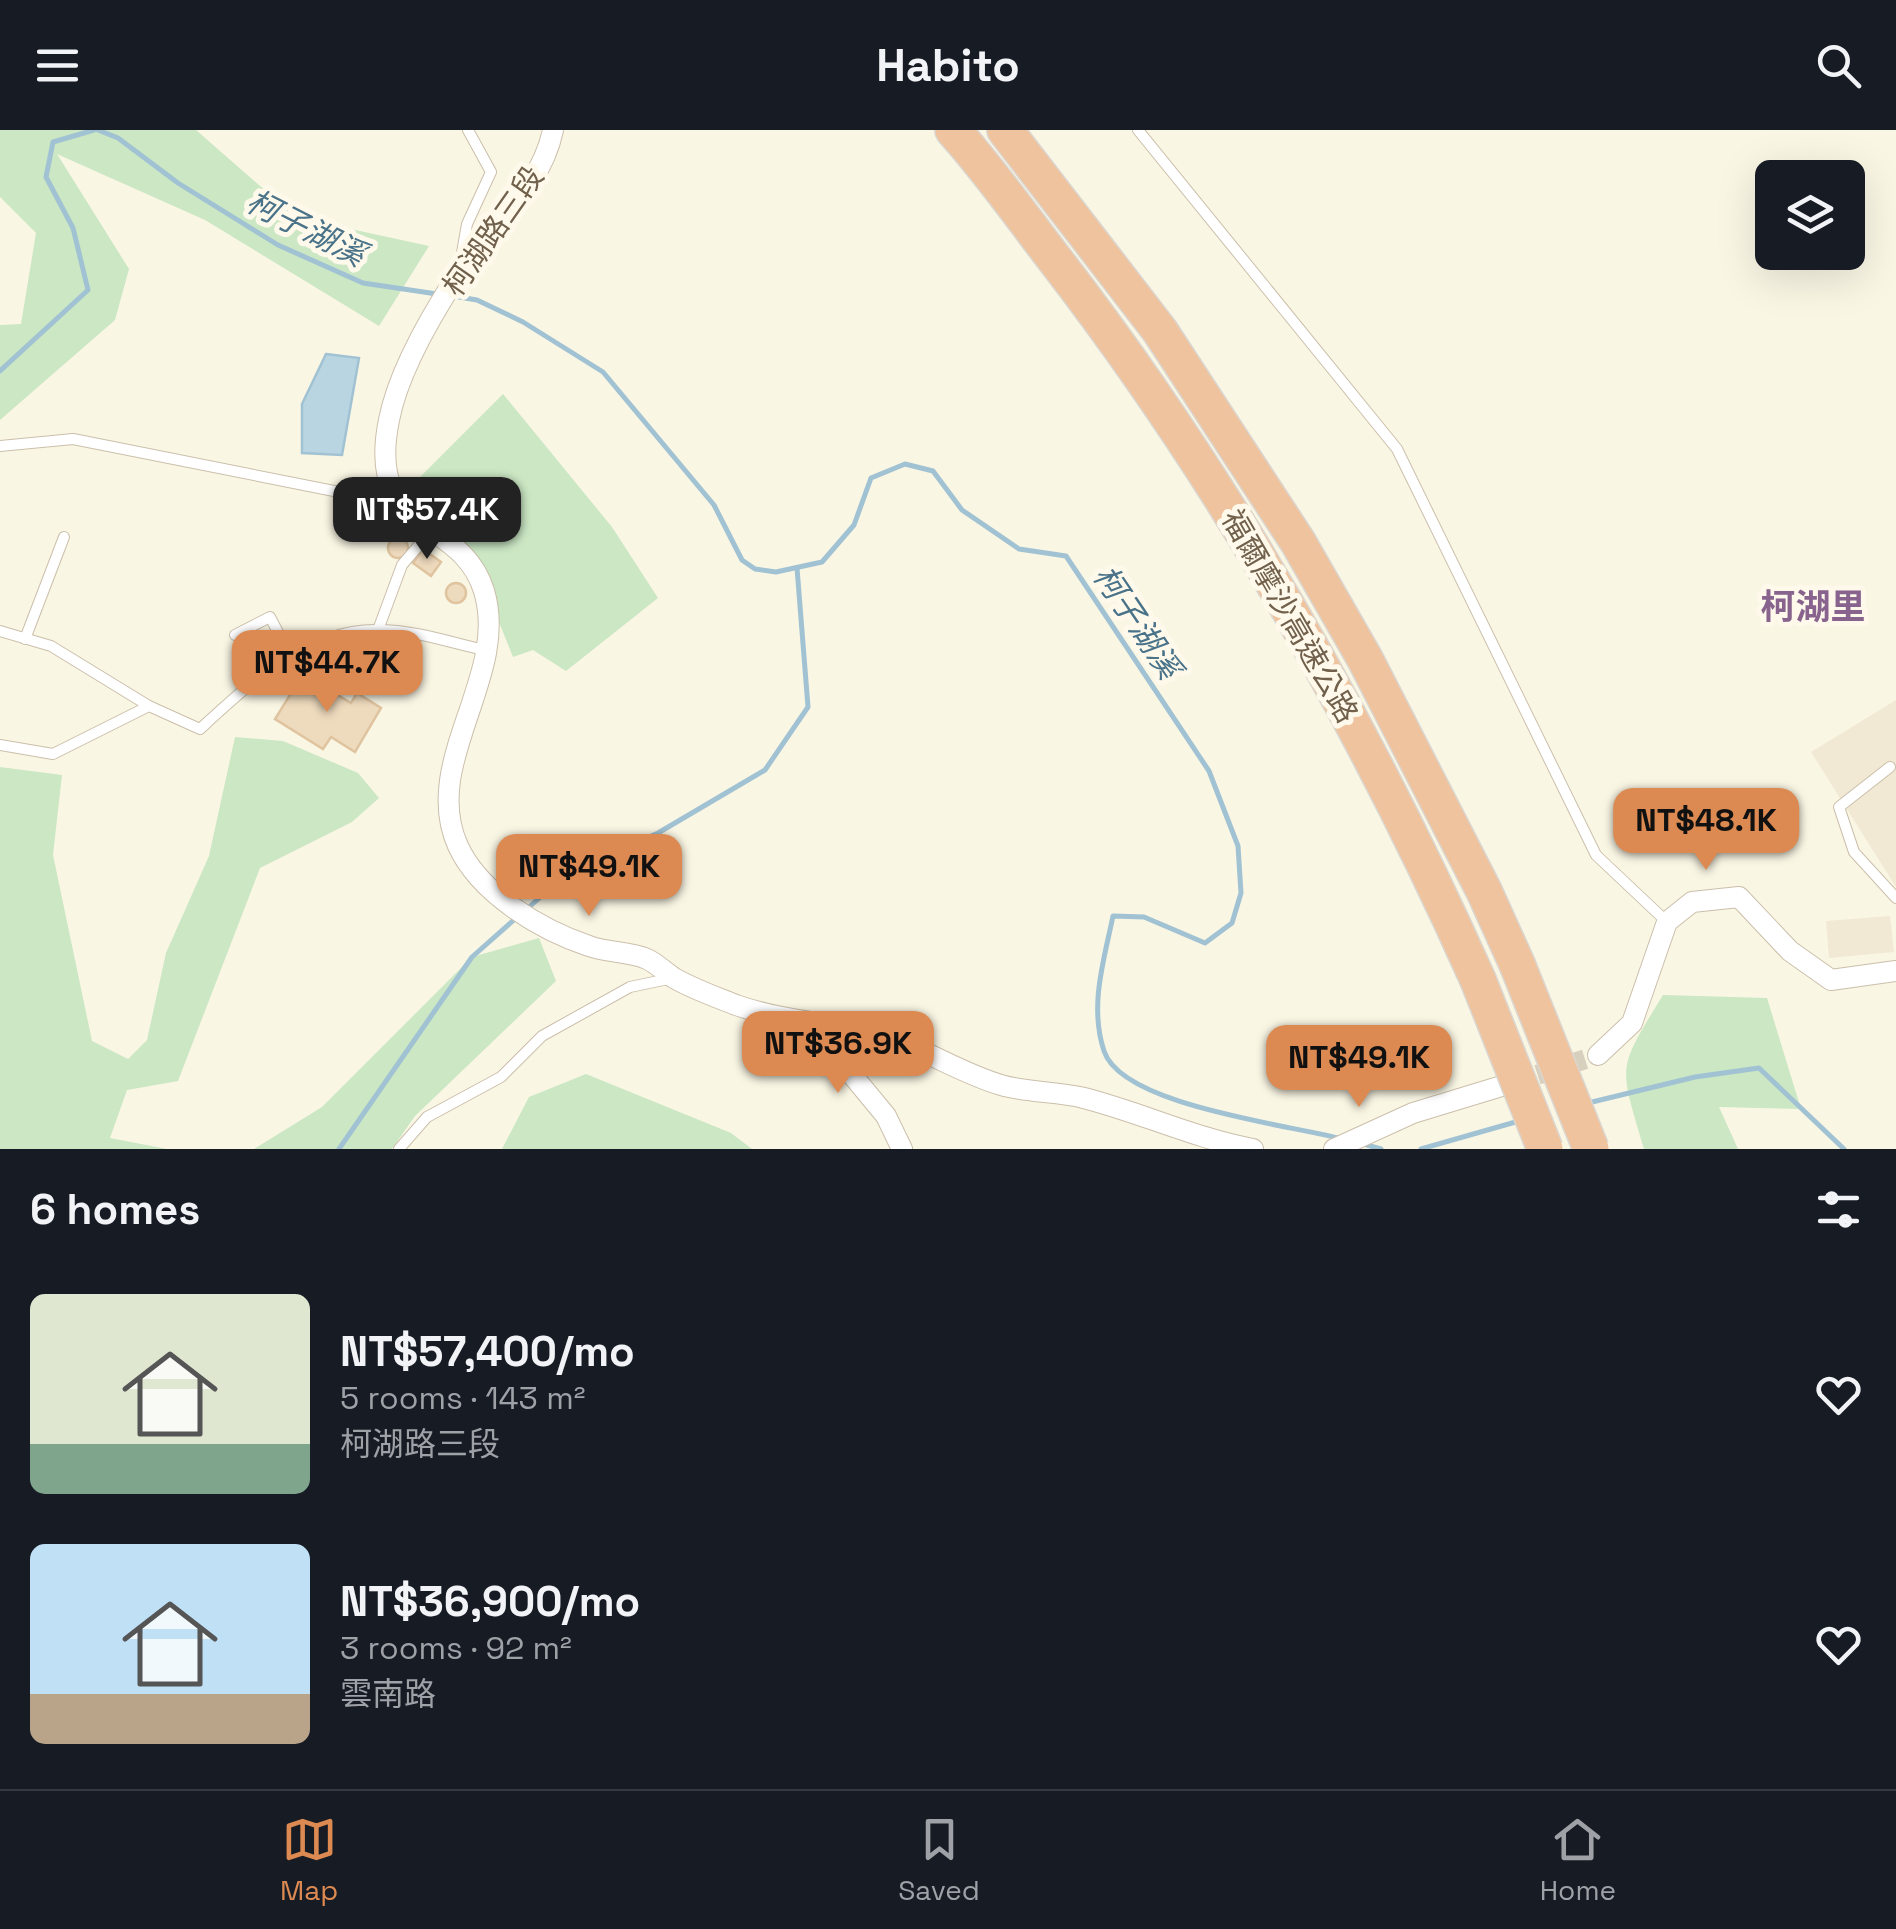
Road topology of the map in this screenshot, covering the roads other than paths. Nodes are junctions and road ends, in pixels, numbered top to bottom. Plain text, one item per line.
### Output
1 (468, 130) edge
2 (553, 130) edge
3 (952, 130) edge
4 (1005, 130) edge
5 (1138, 130) edge
6 (458, 275) junction
7 (0, 446) edge
8 (391, 489) junction
9 (430, 532) junction
10 (64, 538) dead end
11 (378, 630) junction
12 (0, 631) edge
13 (235, 635) dead end
14 (25, 638) junction
15 (484, 650) junction
16 (292, 657) junction
17 (148, 706) junction
18 (0, 745) edge
19 (1890, 767) dead end
20 (1896, 898) edge
21 (1668, 922) junction
22 (1896, 971) edge
23 (674, 978) junction
24 (812, 1025) junction
25 (1598, 1055) tunnel mouth
26 (1505, 1085) tunnel mouth
27 (399, 1149) edge
28 (902, 1149) edge
29 (1253, 1149) edge
30 (1334, 1149) edge
31 (1545, 1149) edge
32 (1591, 1149) edge

1 - 6 lane
2 - 6 street, 柯湖路三段
3 - 31 highway, 福爾摩沙高速公路, bridge
4 - 32 highway, 福爾摩沙高速公路, bridge
5 - 21 lane
6 - 8 street, 柯湖路三段
7 - 8 lane
8 - 9 street
9 - 11 lane
9 - 15 street
10 - 14 lane
11 - 15 lane
11 - 16 lane
12 - 14 lane
13 - 16 lane
14 - 17 lane
15 - 23 street
16 - 17 lane
17 - 18 lane
19 - 20 lane
21 - 22 street
21 - 25 street
23 - 24 street
23 - 27 lane
24 - 28 street
24 - 29 street
26 - 30 street

